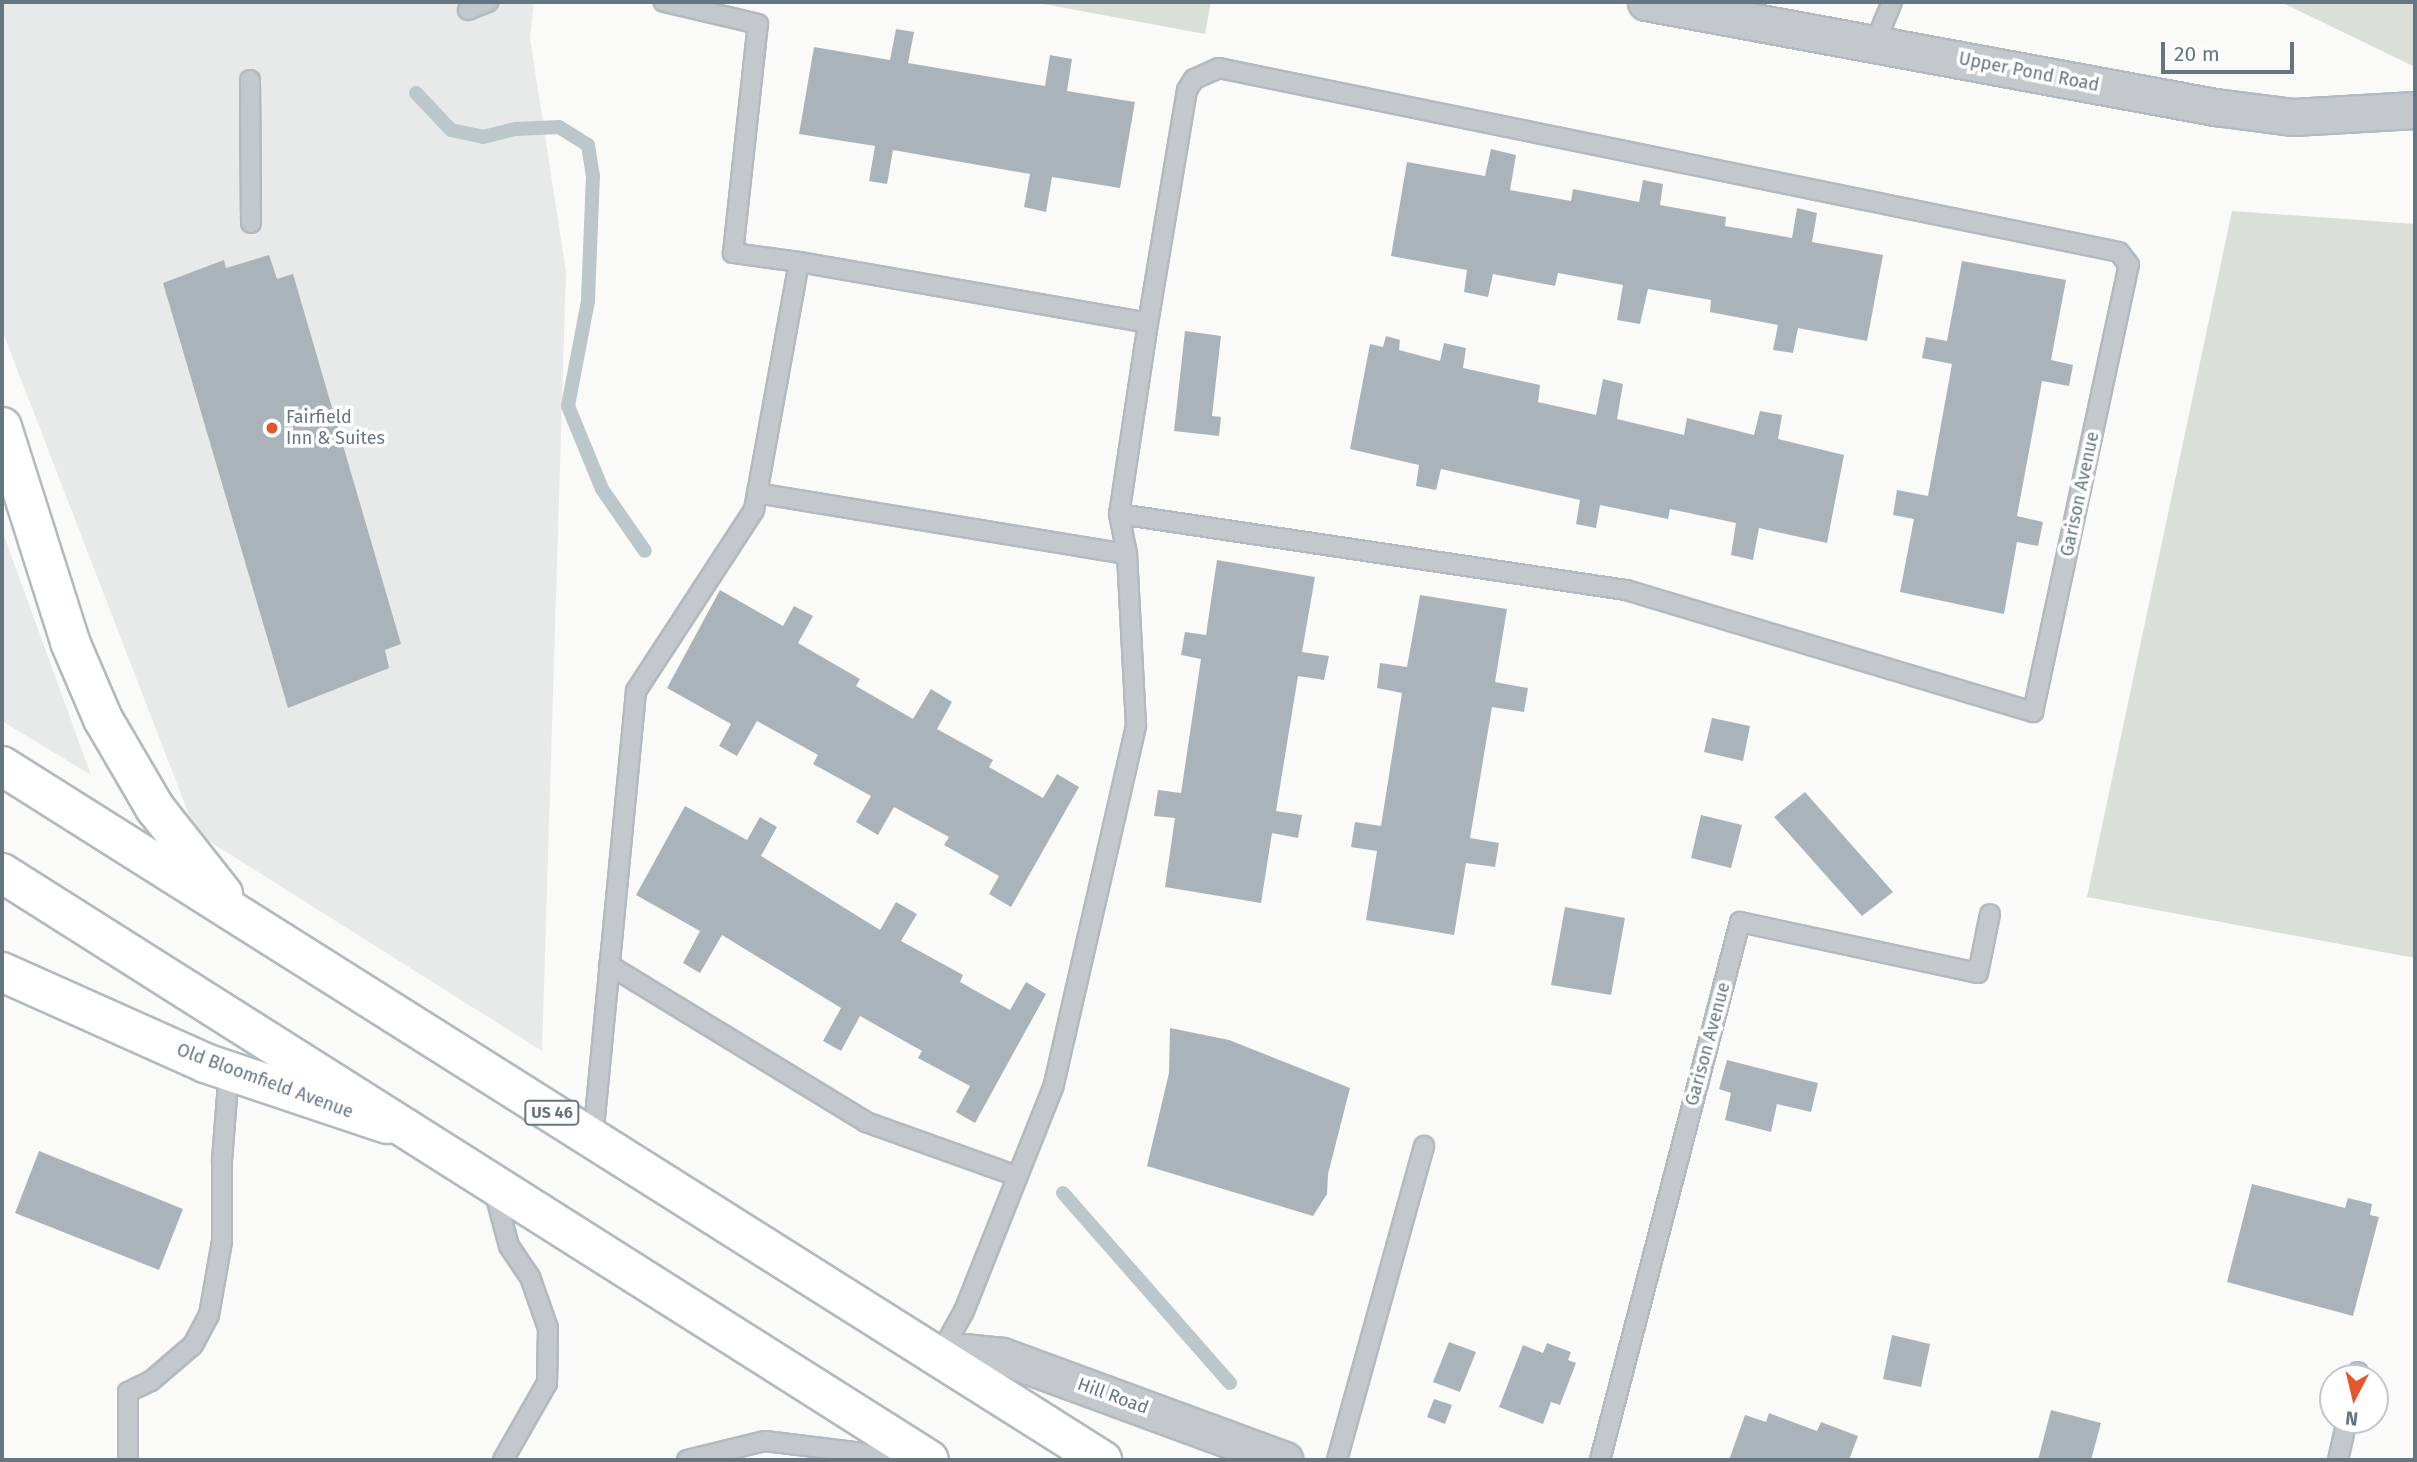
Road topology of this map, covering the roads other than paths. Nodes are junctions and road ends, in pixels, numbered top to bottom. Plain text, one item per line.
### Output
1 (488, 2) edge
2 (664, 2) edge
3 (1646, 2) edge
4 (1892, 2) edge
5 (468, 10) dead end
6 (1875, 43) junction
7 (250, 80) dead end
8 (2415, 110) edge
9 (251, 223) dead end
10 (799, 262) junction
11 (1148, 323) junction
12 (2, 427) edge
13 (757, 493) junction
14 (1119, 514) junction
15 (1128, 554) junction
16 (2, 766) edge
17 (2, 873) edge
18 (1990, 914) dead end
19 (242, 917) junction
20 (609, 965) junction
21 (2, 972) edge
22 (229, 1071) junction
23 (415, 1134) junction
24 (593, 1138) junction
25 (1424, 1146) dead end
26 (1017, 1176) junction
27 (493, 1183) junction
28 (939, 1356) junction
29 (2344, 1434) edge
30 (128, 1460) edge
31 (503, 1460) edge
32 (687, 1460) edge
33 (918, 1460) edge
34 (929, 1460) edge
35 (1102, 1460) edge
36 (1284, 1460) edge
37 (1337, 1460) edge
38 (1600, 1460) edge
39 (2337, 1460) edge

1 - 5 lane
2 - 10 lane
3 - 6 street, Upper Pond Road
4 - 6 lane
6 - 8 street, Upper Pond Road
7 - 9 lane
10 - 11 lane
10 - 13 lane
11 - 14 lane
11 - 14 lane, Garison Avenue
12 - 19 main road
13 - 15 lane
13 - 20 lane
14 - 15 lane
15 - 26 lane
16 - 19 main road, US 46
17 - 23 main road
18 - 38 lane, Garison Avenue
19 - 24 main road, US 46
20 - 24 lane
20 - 26 lane
21 - 22 main road, Old Bloomfield Avenue
22 - 23 main road, Old Bloomfield Avenue
22 - 30 lane
23 - 27 main road
24 - 28 main road, US 46
25 - 37 lane
26 - 28 lane
27 - 31 lane
27 - 34 main road
28 - 35 main road, US 46
28 - 36 street, Hill Road
29 - 39 lane
32 - 33 lane

